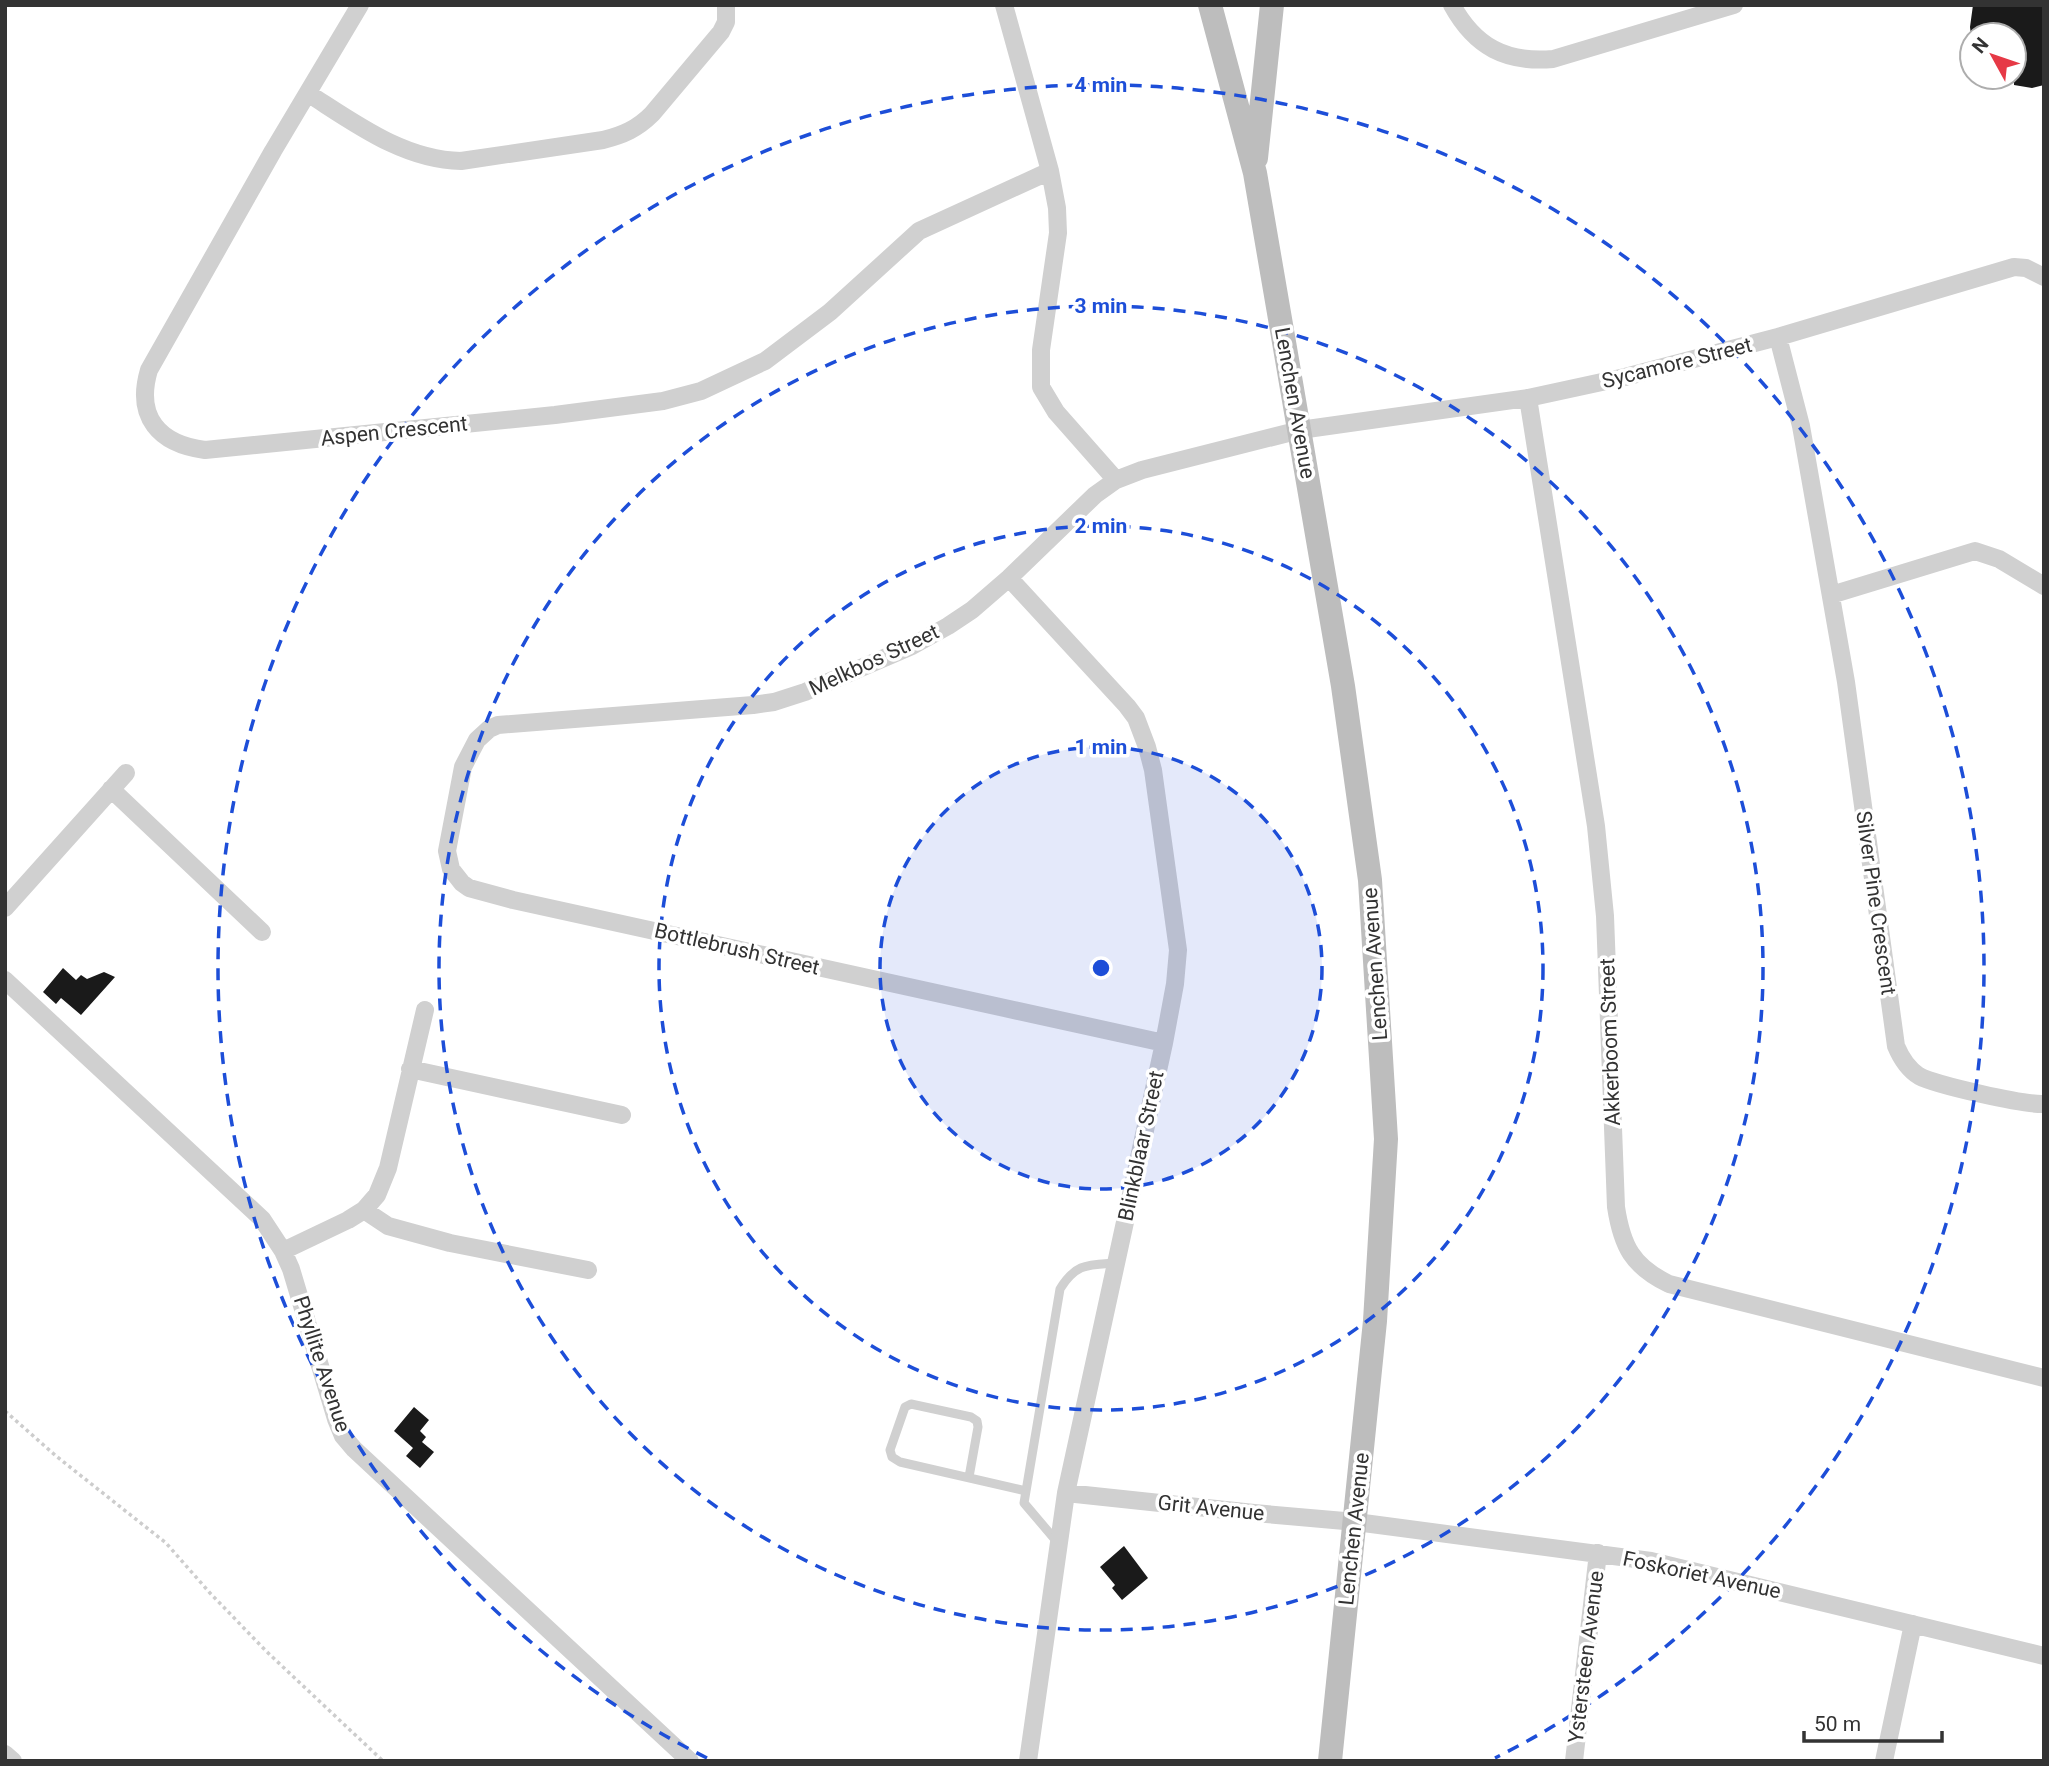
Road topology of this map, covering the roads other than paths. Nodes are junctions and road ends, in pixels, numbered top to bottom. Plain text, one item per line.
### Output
1 (360, 5) edge
2 (726, 5) edge
3 (1004, 5) edge
4 (1210, 5) edge
5 (1272, 5) edge
6 (1452, 5) edge
7 (1734, 5) edge
8 (309, 94) junction
9 (1050, 171) junction
10 (1255, 173) junction
11 (2044, 277) edge
12 (1778, 337) junction
13 (1528, 398) junction
14 (1300, 430) junction
15 (1116, 480) junction
16 (1009, 578) junction
17 (2044, 586) edge
18 (1831, 595) junction
19 (477, 740) joint
20 (126, 773) dead end
21 (111, 789) junction
22 (5, 908) edge
23 (262, 932) dead end
24 (5, 980) edge
25 (425, 1010) dead end
26 (1164, 1043) junction
27 (411, 1069) junction
28 (2044, 1104) edge
29 (622, 1115) dead end
30 (364, 1210) junction
31 (283, 1251) junction
32 (1116, 1263) junction
33 (587, 1270) dead end
34 (2044, 1378) edge
35 (969, 1478) junction
36 (1026, 1491) junction
37 (1066, 1493) junction
38 (1356, 1522) junction
39 (1059, 1544) junction
40 (1598, 1553) junction
41 (1913, 1624) junction
42 (2044, 1656) edge
43 (5, 1754) edge
44 (13, 1761) edge
45 (690, 1761) edge
46 (1028, 1761) edge
47 (1330, 1761) edge
48 (1574, 1761) edge
49 (1884, 1761) edge

1 - 8 street, Aspen Crescent
2 - 8 street
3 - 9 street
4 - 10 main road
5 - 10 main road
6 - 7 street
8 - 9 street, Aspen Crescent
9 - 15 street
10 - 14 main road, Lenchen Avenue
11 - 12 street, Sycamore Street
12 - 13 street, Sycamore Street
12 - 18 street, Silver Pine Crescent
13 - 14 street, Sycamore Street
13 - 34 street, Akkerboom Street
14 - 15 street, Melkbos Street
14 - 38 main road, Lenchen Avenue
15 - 16 street, Melkbos Street
16 - 19 street, Melkbos Street
16 - 26 street, Blinkblaar Street
17 - 18 street
18 - 28 street, Silver Pine Crescent
19 - 26 street, Bottlebrush Street
20 - 21 street
21 - 22 street
21 - 23 street
24 - 31 street, Phyllite Avenue
25 - 27 street
26 - 32 street, Blinkblaar Street
27 - 29 street
27 - 30 street
30 - 31 street
30 - 33 street
31 - 45 street, Phyllite Avenue
32 - 36 lane
32 - 37 street, Blinkblaar Street
35 - 35 lane
35 - 36 lane
36 - 39 lane
37 - 38 street, Grit Avenue
37 - 39 street, Blinkblaar Street
38 - 40 street, Foskoriet Avenue
38 - 47 main road, Lenchen Avenue
39 - 46 street, Blinkblaar Street
40 - 41 street, Foskoriet Avenue
40 - 48 street, Ystersteen Avenue
41 - 42 street, Foskoriet Avenue
41 - 49 street
43 - 44 street

